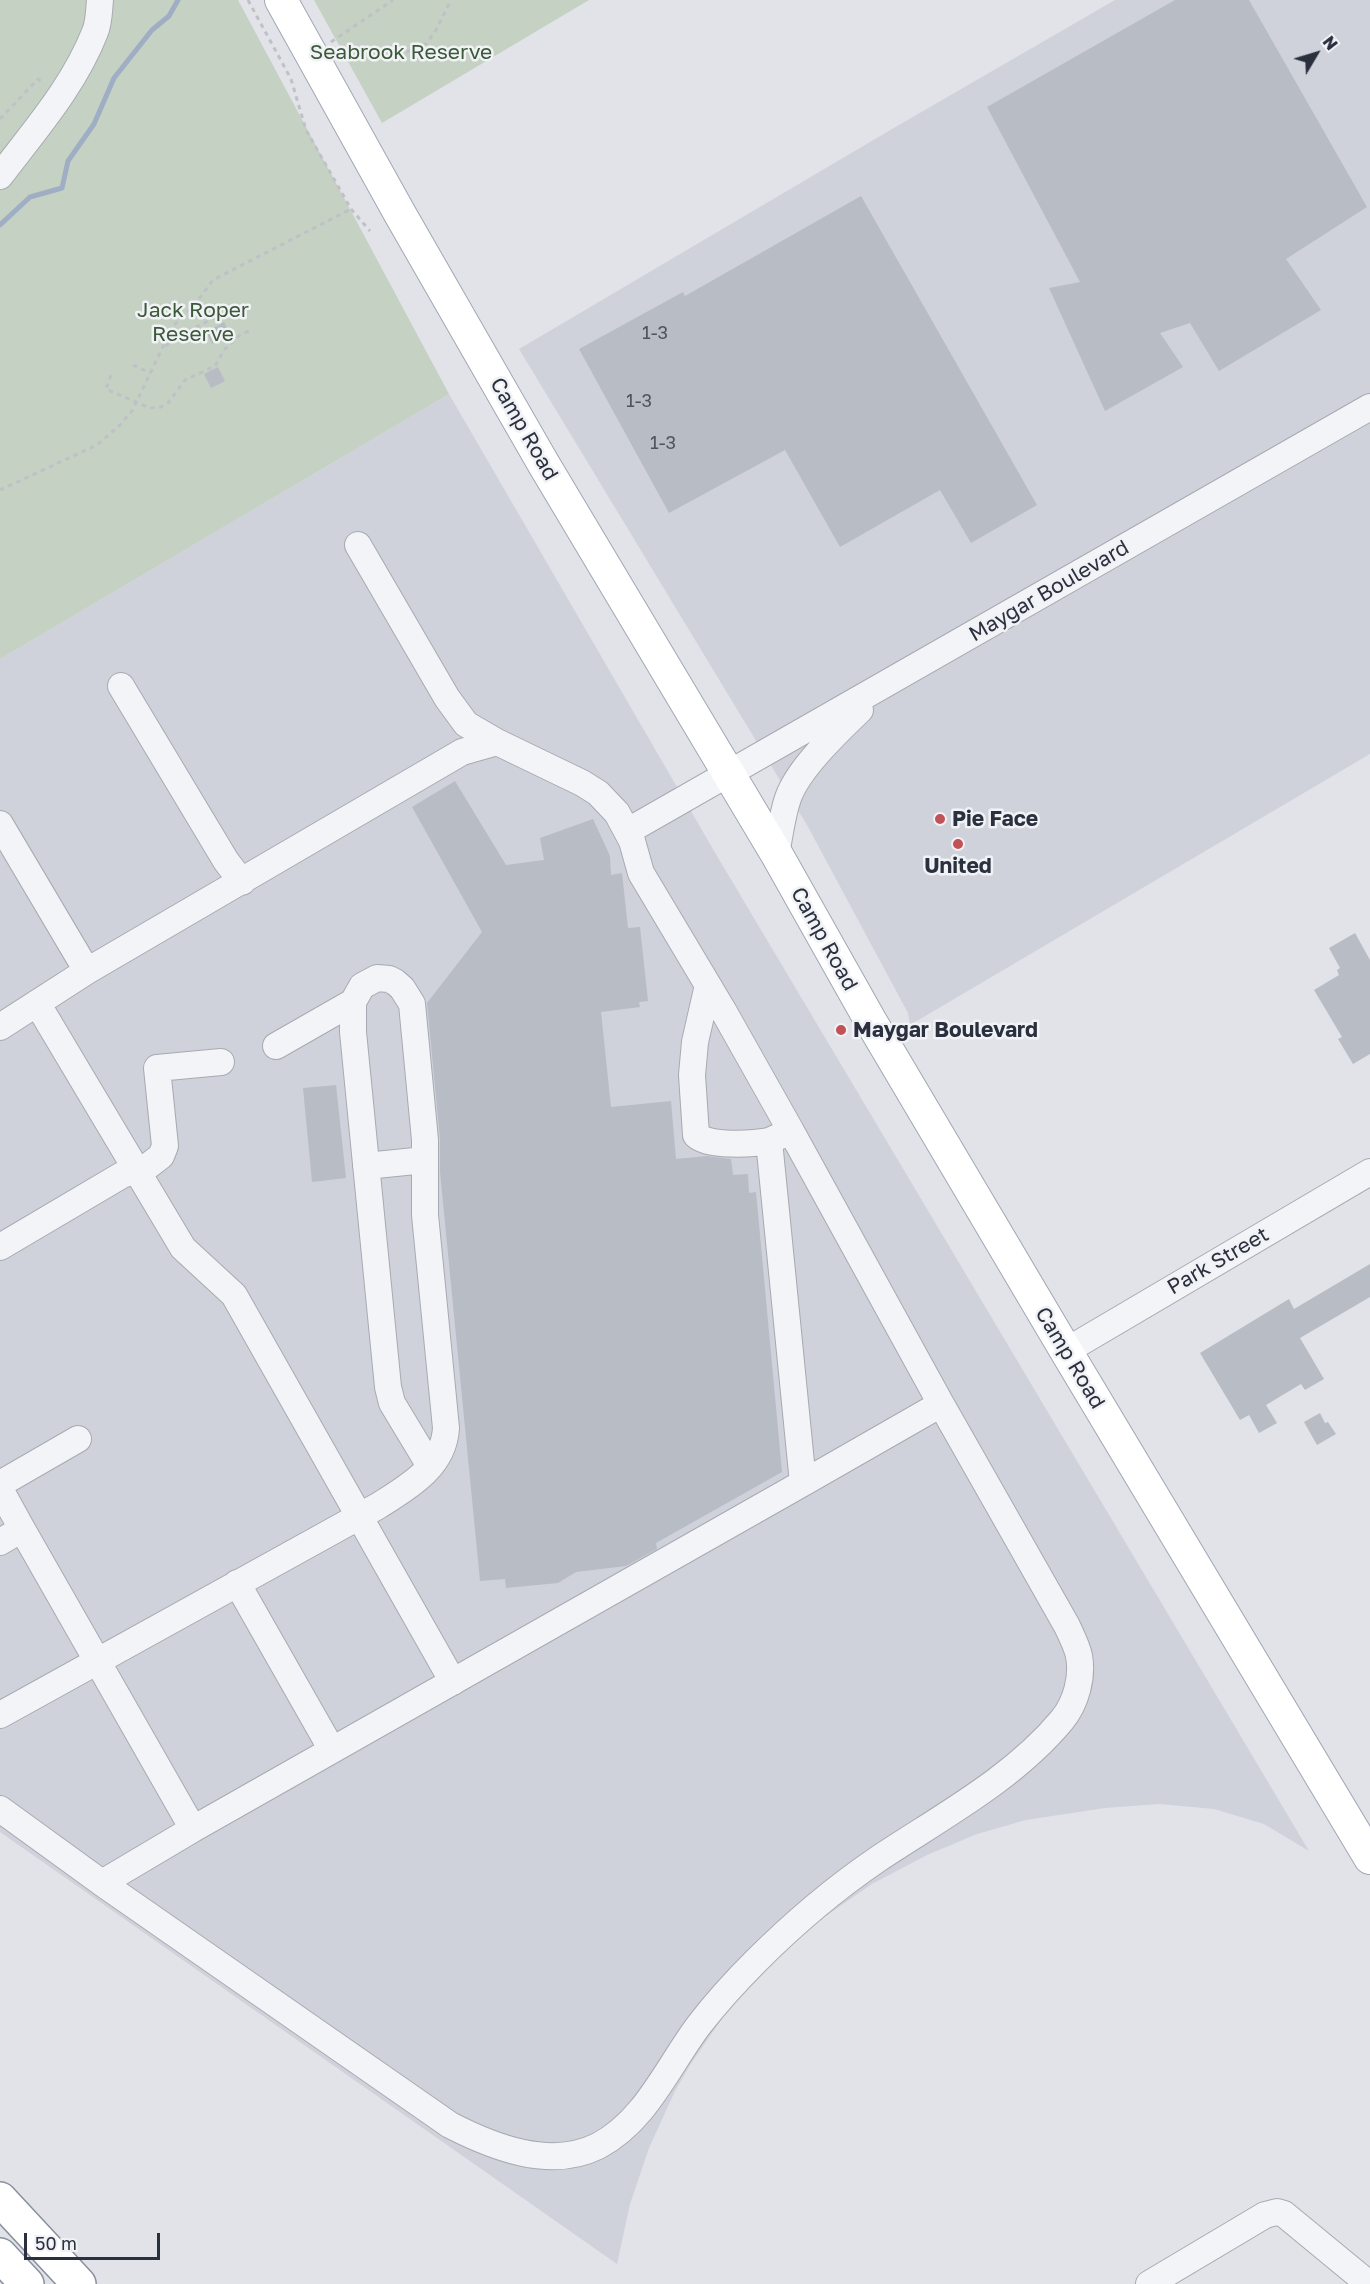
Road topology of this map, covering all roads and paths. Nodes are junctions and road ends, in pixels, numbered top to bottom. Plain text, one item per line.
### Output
1 (100, 0) edge
2 (248, 0) edge
3 (281, 0) edge
4 (393, 0) edge
5 (451, 0) edge
6 (333, 41) dead end
7 (390, 59) dead end
8 (46, 84) dead end
9 (0, 119) edge
10 (0, 176) edge
11 (351, 209) junction
12 (370, 231) dead end
13 (236, 306) dead end
14 (249, 331) dead end
15 (164, 347) junction
16 (133, 365) dead end
17 (150, 373) junction
18 (111, 375) dead end
19 (136, 402) junction
20 (1370, 407) edge
21 (0, 490) edge
22 (358, 545) dead end
23 (888, 683) junction
24 (121, 686) dead end
25 (497, 742) junction
26 (728, 775) junction
27 (0, 824) edge
28 (628, 831) junction
29 (776, 853) junction
30 (242, 882) junction
31 (87, 971) junction
32 (708, 985) junction
33 (353, 1002) junction
34 (37, 1003) junction
35 (0, 1027) edge
36 (276, 1046) dead end
37 (221, 1062) dead end
38 (780, 1136) junction
39 (425, 1160) junction
40 (366, 1166) junction
41 (137, 1170) junction
42 (1370, 1172) edge
43 (0, 1247) edge
44 (1066, 1351) junction
45 (941, 1404) junction
46 (78, 1439) dead end
47 (430, 1466) junction
48 (0, 1484) edge
49 (803, 1484) junction
50 (0, 1489) edge
51 (359, 1517) junction
52 (22, 1529) junction
53 (0, 1542) edge
54 (237, 1583) junction
55 (97, 1662) junction
56 (453, 1683) junction
57 (0, 1715) edge
58 (332, 1750) junction
59 (0, 1809) edge
60 (1343, 1814) junction
61 (193, 1829) junction
62 (1370, 1835) edge
63 (1370, 1858) edge
64 (102, 1883) junction
65 (0, 2199) edge
66 (0, 2255) edge
67 (1358, 2280) edge
68 (27, 2284) edge
69 (79, 2284) edge
70 (1149, 2284) edge

1 - 10 street
2 - 11 path
3 - 26 main road, Camp Road
4 - 6 path
5 - 7 path
8 - 9 path
11 - 12 path
11 - 15 path
13 - 15 path
14 - 19 path
15 - 17 path
16 - 17 path
17 - 19 path
18 - 19 path
19 - 21 path
20 - 23 street, Maygar Boulevard
22 - 25 street
23 - 26 street, Maygar Boulevard
23 - 29 street
24 - 30 street
25 - 28 street
25 - 30 street
26 - 28 street, Maygar Boulevard
26 - 29 main road, Camp Road
27 - 31 street
28 - 32 street
29 - 44 main road, Camp Road
30 - 31 street
31 - 34 street
32 - 38 street
32 - 38 street
33 - 36 street
33 - 39 street
33 - 40 street
34 - 35 street
34 - 41 street
37 - 41 street
38 - 45 street
38 - 49 street
39 - 40 street
39 - 47 street
40 - 47 street
41 - 43 street
41 - 51 street
42 - 44 street, Park Street
44 - 60 main road, Camp Road
45 - 49 street
45 - 64 street
46 - 48 street
47 - 51 street
49 - 56 street
50 - 52 street
51 - 54 street
51 - 56 street
52 - 53 street
52 - 55 street
54 - 55 street
54 - 58 street
55 - 57 street
55 - 61 street
56 - 58 street
58 - 61 street
59 - 64 street
60 - 62 main road
60 - 63 main road, Camp Road
61 - 64 street
65 - 69 highway
66 - 68 highway
67 - 70 street

